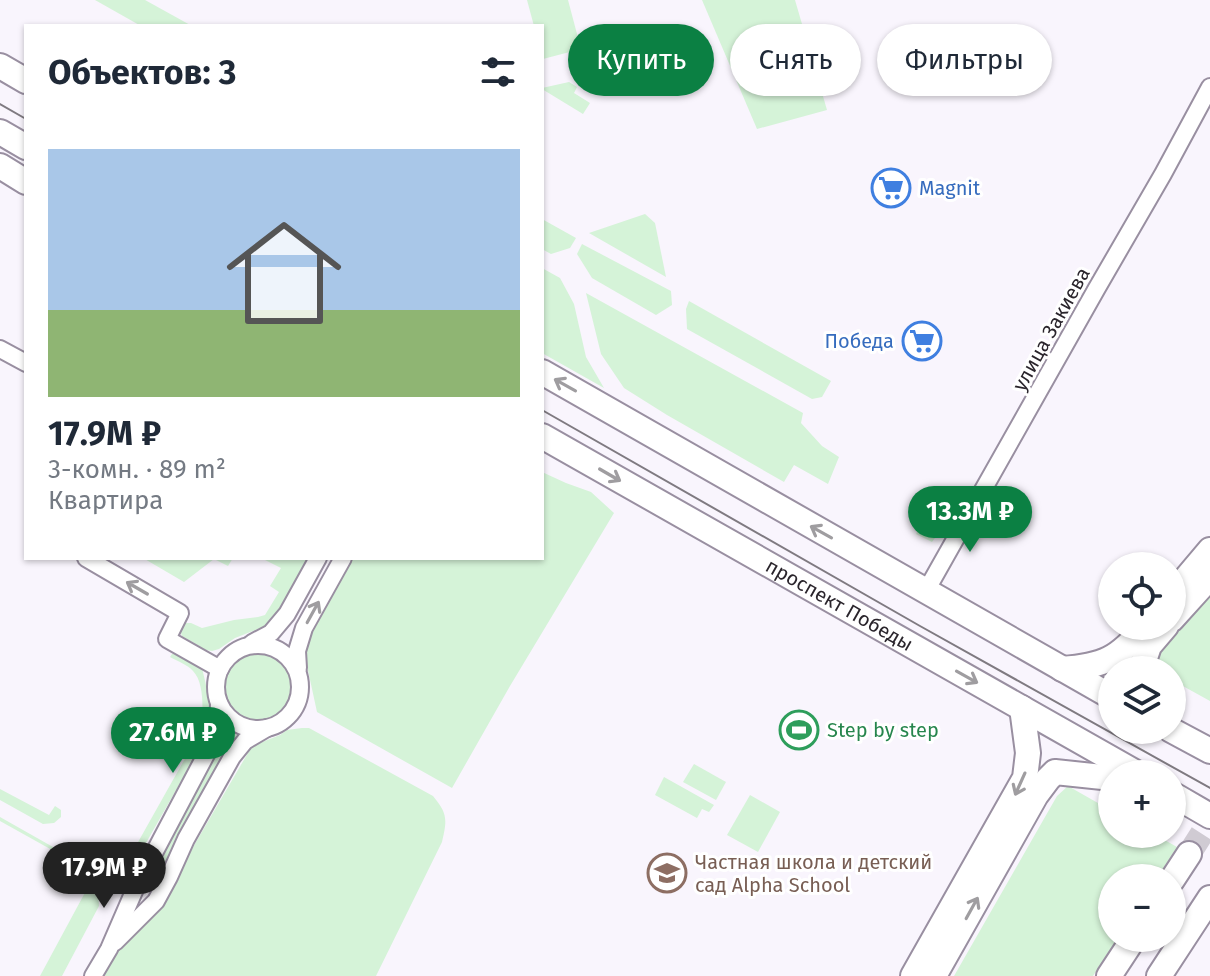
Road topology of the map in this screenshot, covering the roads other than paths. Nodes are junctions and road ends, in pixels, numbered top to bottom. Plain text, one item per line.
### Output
1 (0, 53) edge
2 (24, 59) edge
3 (0, 66) edge
4 (24, 80) edge
5 (1210, 87) edge
6 (0, 132) edge
7 (24, 146) edge
8 (0, 166) edge
9 (24, 181) edge
10 (0, 349) edge
11 (24, 362) edge
12 (544, 373) edge
13 (544, 437) edge
14 (1210, 550) edge
15 (89, 560) edge
16 (317, 560) edge
17 (342, 560) edge
18 (1210, 577) edge
19 (1186, 578) edge
20 (926, 591) junction
21 (1186, 604) edge
22 (1133, 640) edge
23 (249, 645) junction
24 (220, 669) junction
25 (1062, 669) junction
26 (298, 670) junction
27 (1098, 689) edge
28 (219, 703) junction
29 (1022, 708) junction
30 (267, 728) junction
31 (1186, 738) edge
32 (1210, 751) edge
33 (1113, 760) edge
34 (1098, 777) edge
35 (1186, 802) edge
36 (1210, 816) edge
37 (1189, 854) tunnel mouth
38 (1182, 864) edge
39 (169, 877) junction
40 (135, 889) junction
41 (1210, 898) edge
42 (109, 949) junction
43 (1125, 952) edge
44 (93, 976) edge
45 (913, 976) edge
46 (934, 976) edge
47 (1109, 976) edge
48 (1159, 976) edge

1 - 2 main road
3 - 4 main road
5 - 20 street, улица Закиева
6 - 7 main road
8 - 9 main road
10 - 11 street
20 -> 12 main road
13 -> 29 main road, проспект Победы
14 - 19 main road
24 -> 15 street
16 - 23 street
26 -> 17 street
18 - 21 main road
20 - 25 main road
22 - 25 main road
23 - 24 street
23 - 26 street
24 - 28 street
25 - 27 main road
26 - 30 street
28 - 30 street
28 - 40 street
29 - 33 main road, проспект Победы
29 -> 45 main road
30 - 39 street
31 - 32 main road
46 -> 34 main road
35 - 36 main road
37 - 38 main road
39 - 40 street
39 - 42 street
40 - 42 street
41 - 48 main road
42 - 44 street
43 - 47 main road

